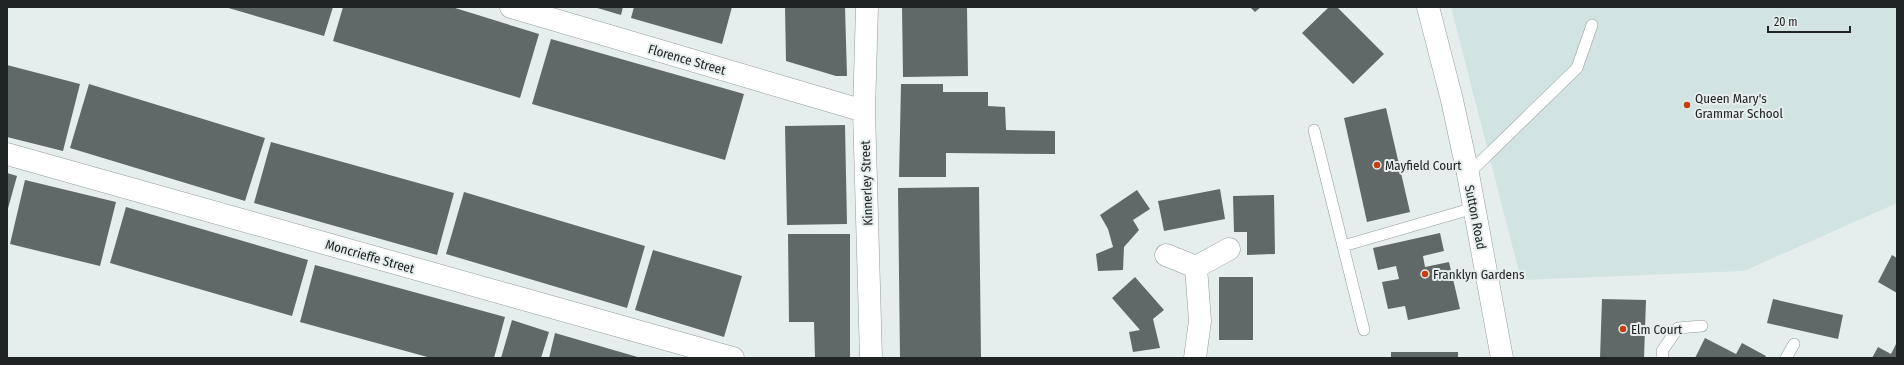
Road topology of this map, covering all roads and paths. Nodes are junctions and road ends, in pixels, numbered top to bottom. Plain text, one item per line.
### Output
1 (511, 7) edge
2 (867, 7) edge
3 (1428, 7) edge
4 (1592, 25) dead end
5 (864, 110) junction
6 (1314, 130) dead end
7 (7, 154) edge
8 (1468, 174) junction
9 (1474, 208) junction
10 (1342, 246) junction
11 (1229, 249) dead end
12 (1166, 255) dead end
13 (1196, 267) junction
14 (1702, 326) dead end
15 (1364, 330) dead end
16 (1794, 344) dead end
17 (733, 358) edge
18 (871, 358) edge
19 (1195, 358) edge
20 (1502, 358) edge
21 (1663, 358) edge
22 (1786, 358) edge

1 - 5 street, Florence Street
2 - 5 street, Kinnerley Street
3 - 8 street, Sutton Road
4 - 8 lane
5 - 18 street, Kinnerley Street
6 - 10 lane
7 - 17 street, Moncrieffe Street
8 - 9 street, Sutton Road
9 - 10 lane
9 - 20 street, Sutton Road
10 - 15 lane
11 - 13 street
12 - 13 street
13 - 19 street
14 - 21 lane
16 - 22 lane

